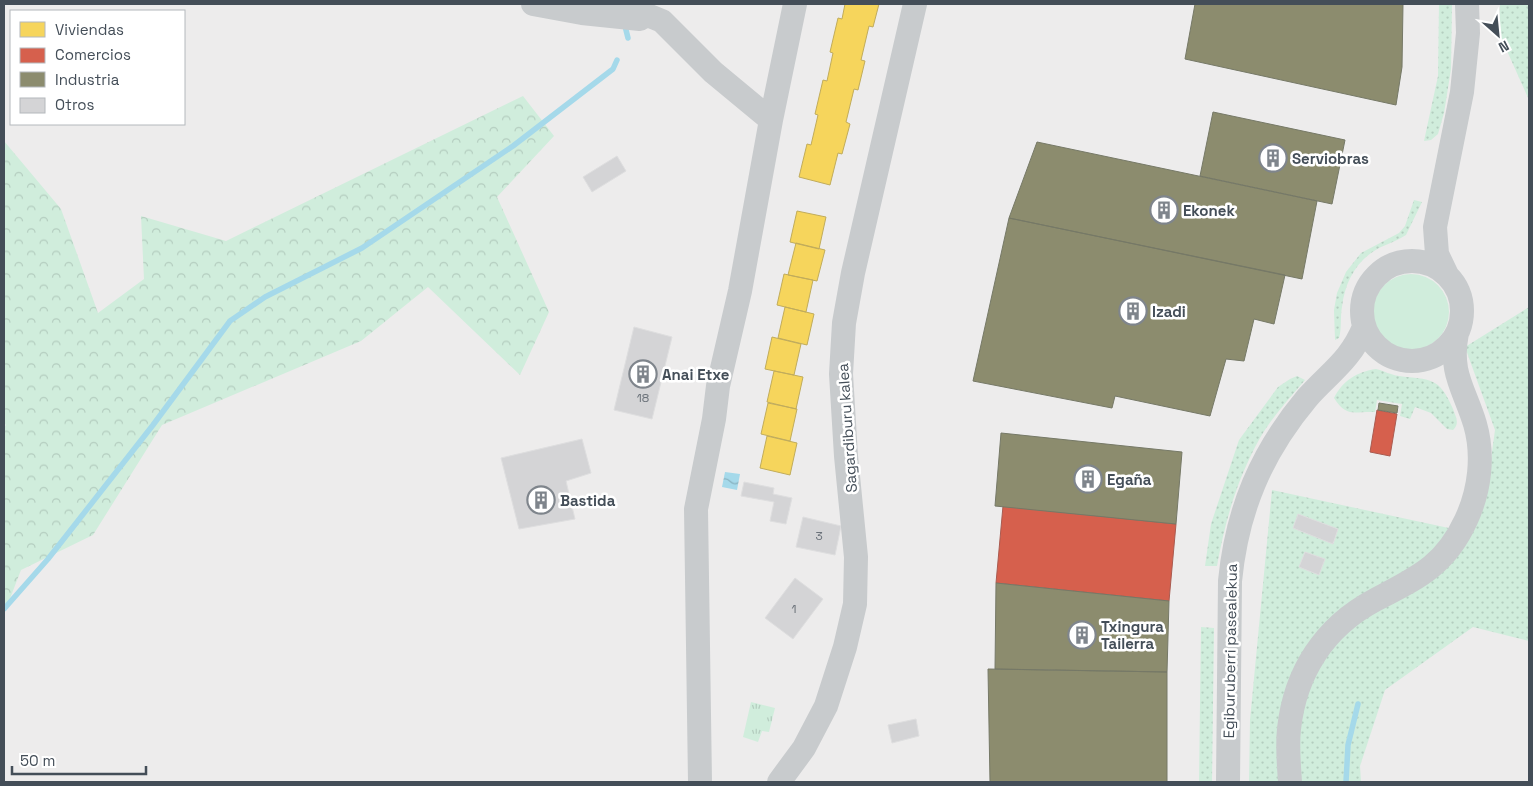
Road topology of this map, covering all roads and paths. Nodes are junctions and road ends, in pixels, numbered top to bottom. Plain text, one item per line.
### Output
1 (533, 4) edge
2 (620, 4) edge
3 (795, 4) edge
4 (915, 4) edge
5 (1467, 4) edge
6 (662, 21) junction
7 (771, 120) junction
8 (1435, 227) junction
9 (1404, 262) junction
10 (1447, 275) junction
11 (1364, 327) junction
12 (1457, 333) junction
13 (1383, 353) junction
14 (1422, 360) junction
15 (1335, 370) junction
16 (1464, 397) junction
17 (703, 779) edge
18 (779, 782) edge
19 (1228, 782) edge
20 (1290, 782) edge

1 - 6 street
2 - 6 street
3 - 7 street
4 - 18 street, Sagardiburu kalea
5 - 8 street
6 - 7 street
7 - 17 street
8 - 9 street
8 - 10 street
9 - 10 street
9 - 11 street
10 - 12 street
11 - 13 street
11 - 15 street, Egiburuberri pasealekua
12 - 14 street
12 - 16 street
13 - 14 street
13 - 15 street, Egiburuberri pasealekua
14 - 16 street
15 - 19 street, Egiburuberri pasealekua
16 - 20 street

